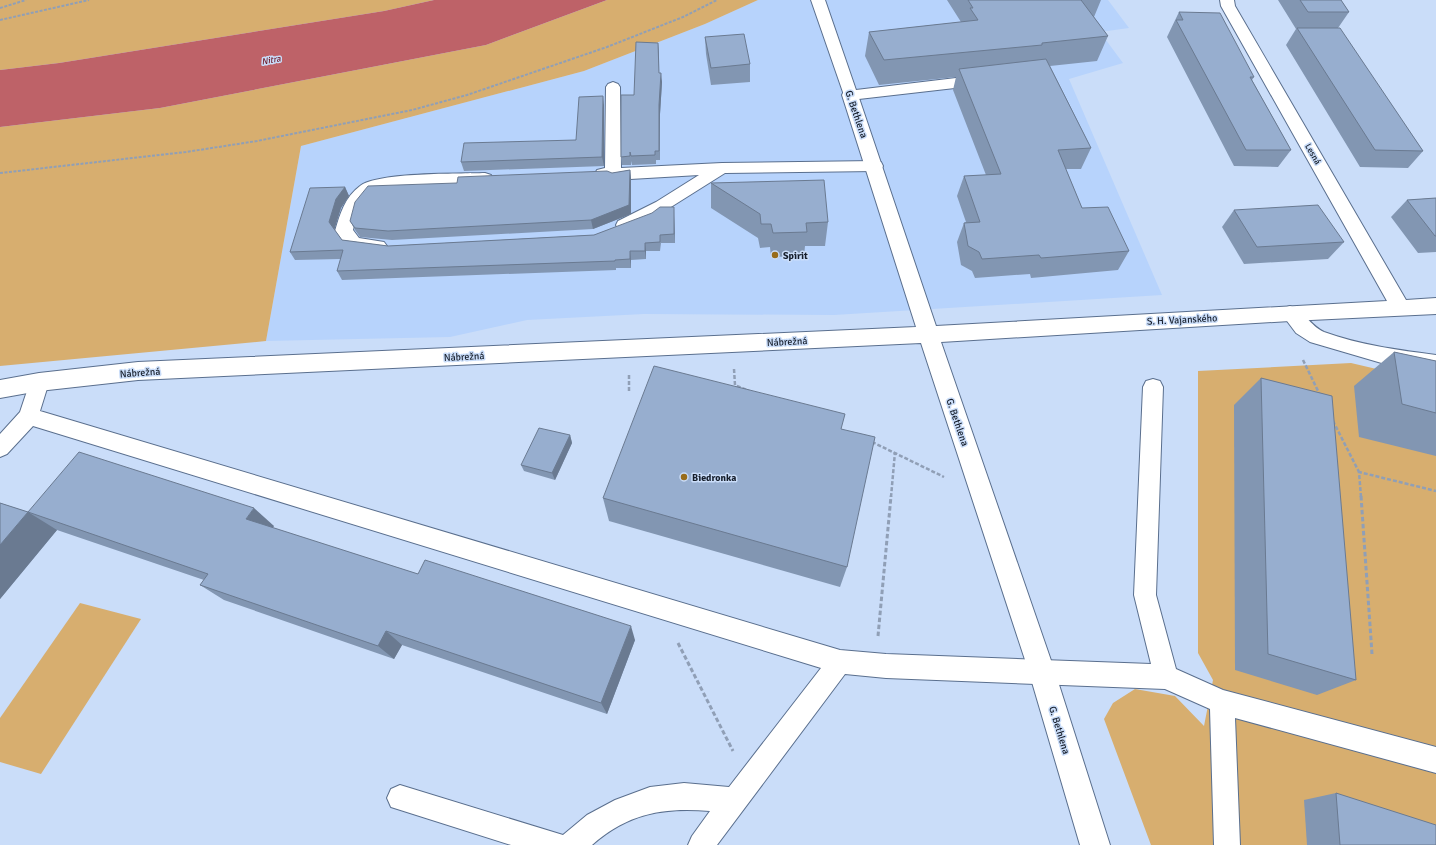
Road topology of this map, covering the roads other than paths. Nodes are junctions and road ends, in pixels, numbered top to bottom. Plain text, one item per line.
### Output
1 (818, 0) edge
2 (1227, 0) edge
3 (993, 79) edge
4 (613, 87) dead end
5 (850, 95) junction
6 (875, 166) junction
7 (722, 168) junction
8 (613, 174) junction
9 (590, 175) edge
10 (504, 178) edge
11 (610, 230) edge
12 (392, 247) edge
13 (1436, 306) edge
14 (1401, 308) junction
15 (1290, 313) junction
16 (928, 334) junction
17 (1436, 363) edge
18 (39, 382) junction
19 (1153, 387) dead end
20 (0, 389) edge
21 (29, 416) junction
22 (0, 448) edge
23 (840, 662) junction
24 (1042, 672) junction
25 (1166, 677) junction
26 (1222, 702) junction
27 (1436, 760) edge
28 (742, 791) junction
29 (400, 798) dead end
30 (707, 844) edge
31 (555, 845) edge
32 (572, 845) edge
33 (1095, 845) edge
34 (1227, 845) edge

1 - 5 lane, G. Bethlena
2 - 14 street, Lesná
3 - 5 lane
4 - 8 lane
5 - 6 street, G. Bethlena
6 - 7 lane
6 - 16 street, G. Bethlena
7 - 8 lane
7 - 11 lane
8 - 9 lane
10 - 12 lane
13 - 14 street, S. H. Vajanského
14 - 15 street, S. H. Vajanského
15 - 16 street, S. H. Vajanského
15 - 17 lane
16 - 18 street, Nábrežná
16 - 24 street, G. Bethlena
18 - 20 street, Nábrežná
18 - 21 lane
19 - 25 lane
21 - 22 lane
21 - 23 lane
23 - 24 lane
23 - 28 lane
24 - 25 lane
24 - 33 street, G. Bethlena
25 - 26 lane
26 - 27 lane
26 - 34 lane
28 - 30 lane
28 - 32 lane
29 - 31 lane

